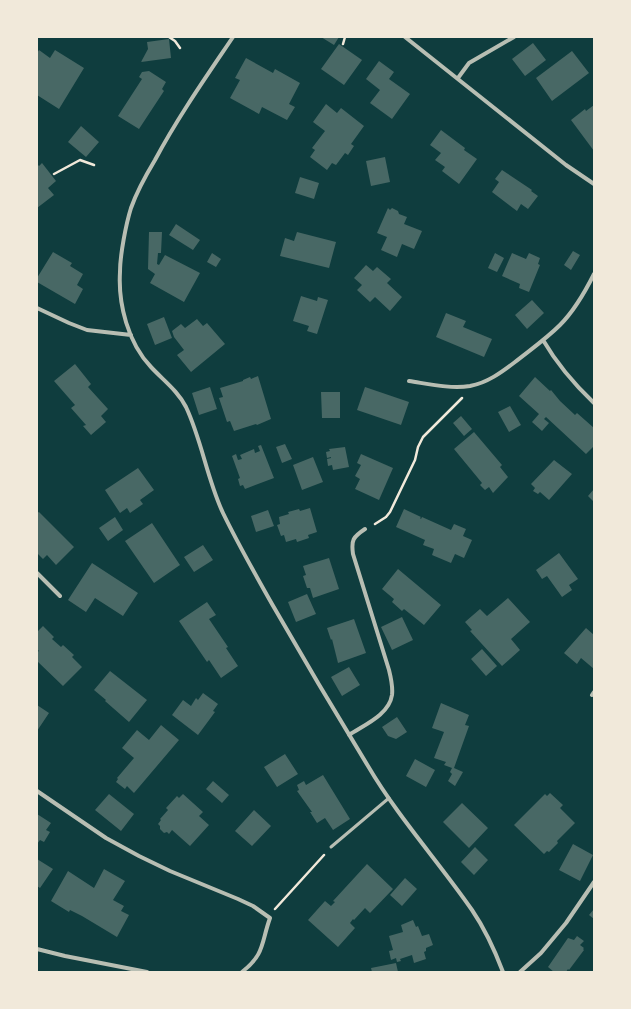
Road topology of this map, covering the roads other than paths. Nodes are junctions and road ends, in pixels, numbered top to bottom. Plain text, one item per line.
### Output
1 (233, 37) edge
2 (405, 37) edge
3 (514, 37) edge
4 (458, 78) junction
5 (594, 184) edge
6 (594, 274) edge
7 (37, 308) edge
8 (131, 335) junction
9 (543, 340) junction
10 (410, 381) dead end
11 (594, 403) edge
12 (365, 529) road end
13 (37, 572) edge
14 (60, 596) dead end
15 (349, 735) junction
16 (37, 791) edge
17 (389, 798) junction
18 (331, 847) road end
19 (594, 882) edge
20 (37, 949) edge
21 (147, 972) edge
22 (242, 972) edge
23 (503, 972) edge
24 (520, 972) edge

1 - 8 street
2 - 4 street
3 - 4 street
4 - 5 street
6 - 9 street
7 - 8 street
8 - 15 street
9 - 10 street
9 - 11 street
12 - 15 street
13 - 14 street
15 - 17 street
16 - 22 street
17 - 18 lane
17 - 23 street
19 - 24 street
20 - 21 street

